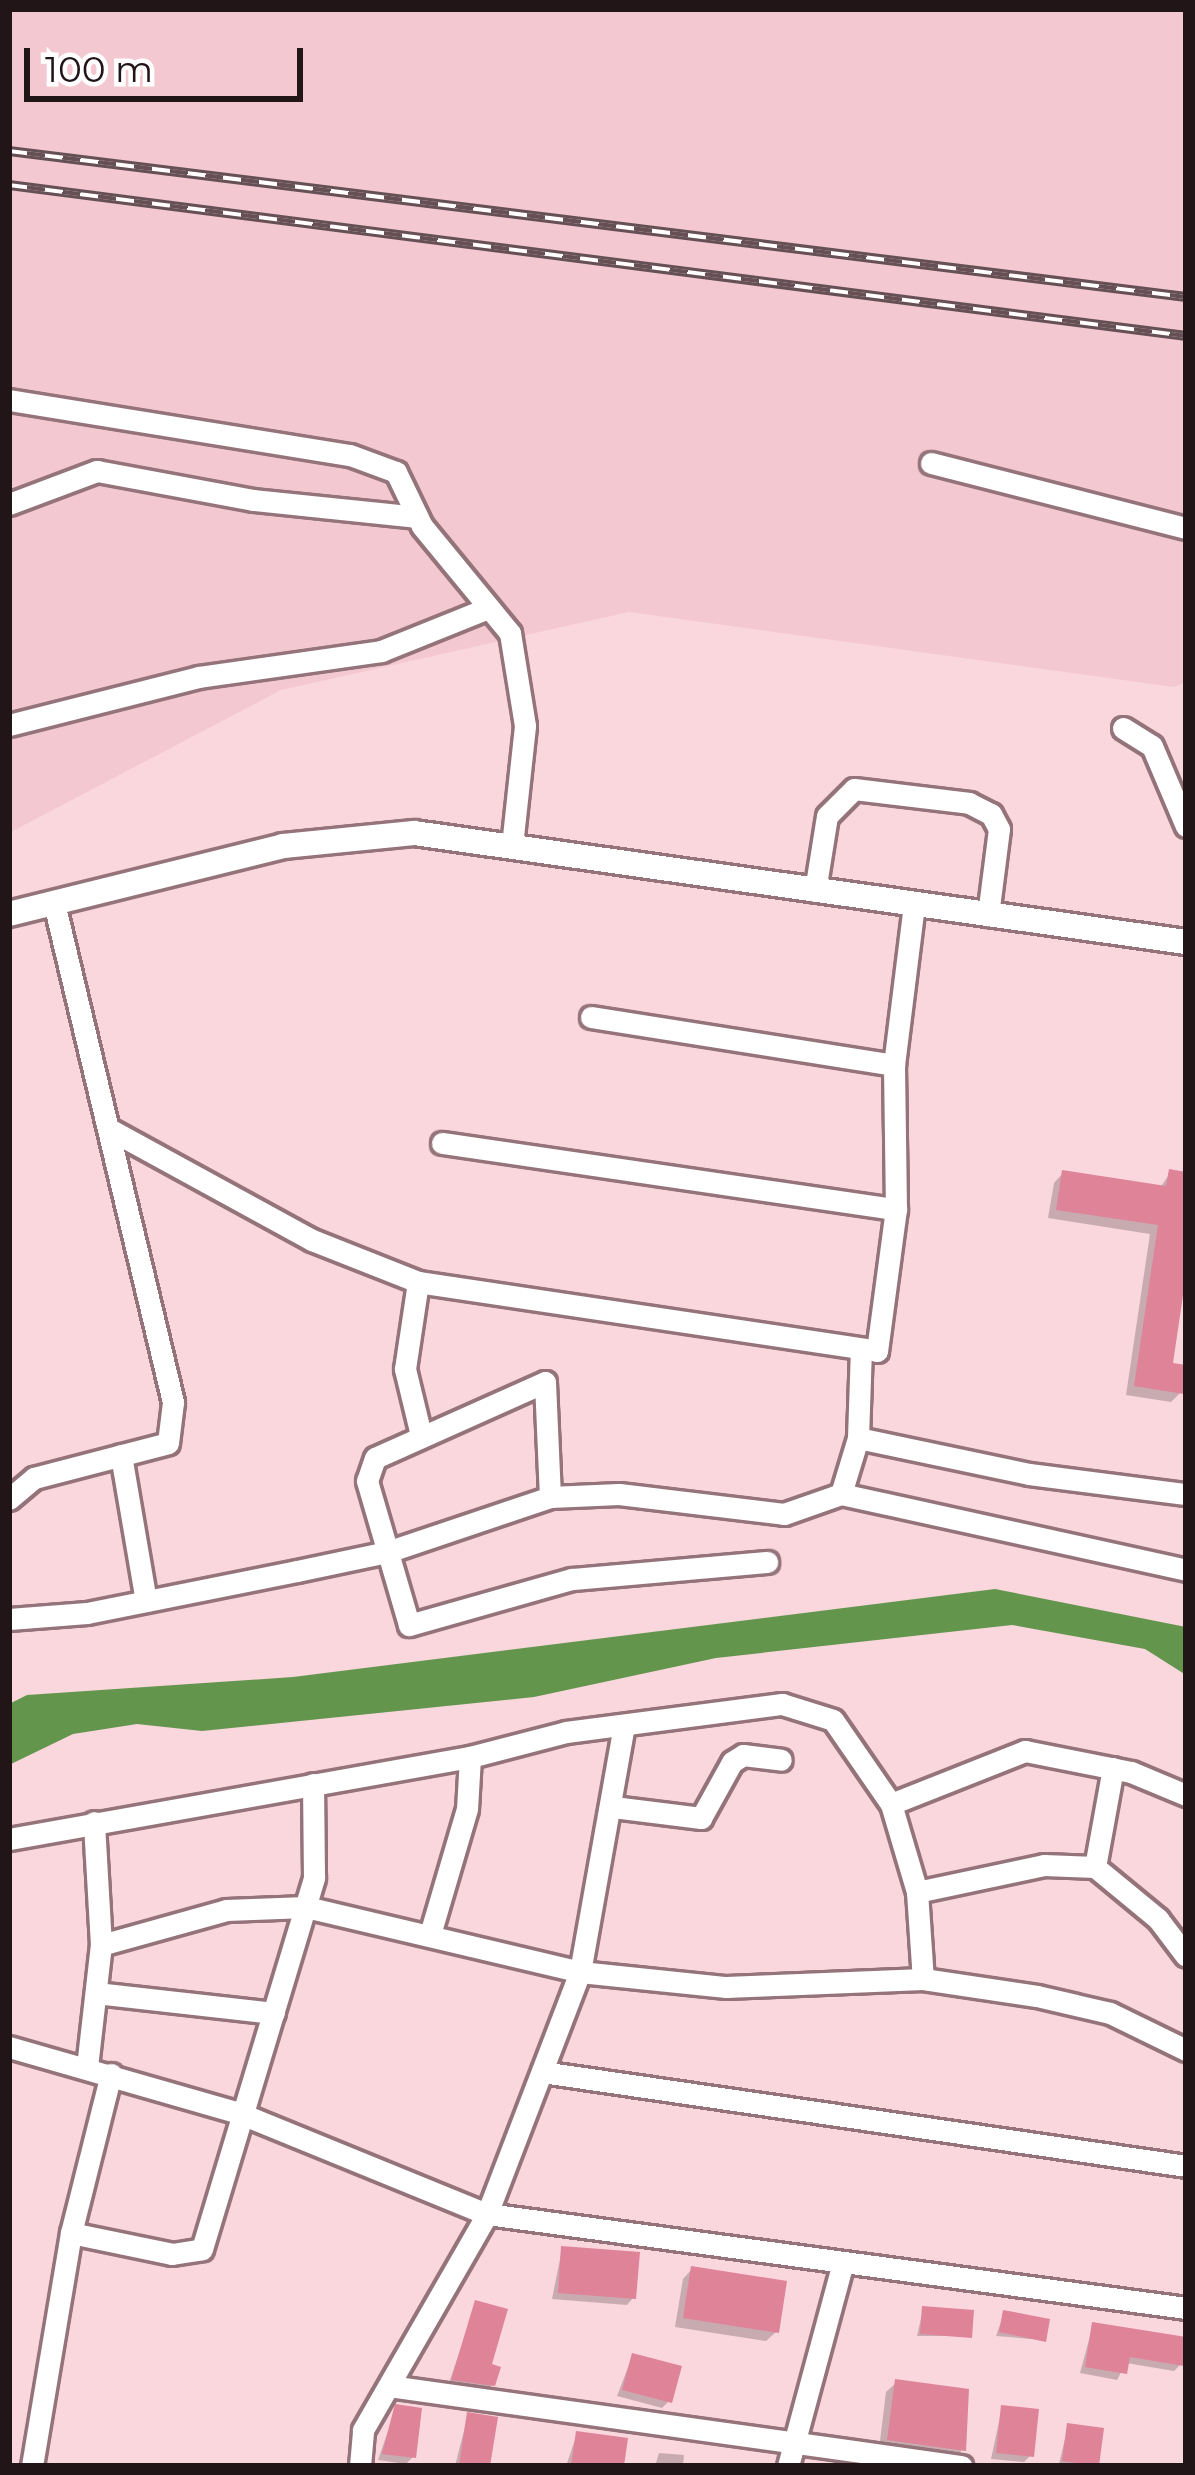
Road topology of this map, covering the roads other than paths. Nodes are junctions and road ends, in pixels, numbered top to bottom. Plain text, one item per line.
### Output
1 (9, 400) edge
2 (931, 463) dead end
3 (9, 504) edge
4 (417, 517) junction
5 (1186, 528) edge
6 (488, 608) junction
7 (9, 725) edge
8 (1123, 728) dead end
9 (1186, 826) edge
10 (512, 845) junction
11 (815, 891) junction
12 (54, 903) junction
13 (914, 905) junction
14 (9, 914) edge
15 (988, 915) junction
16 (1186, 942) edge
17 (591, 1017) dead end
18 (894, 1065) junction
19 (111, 1130) junction
20 (442, 1143) dead end
21 (896, 1209) junction
22 (418, 1282) junction
23 (861, 1349) junction
24 (421, 1435) junction
25 (858, 1438) junction
26 (121, 1456) junction
27 (841, 1494) junction
28 (1186, 1494) edge
29 (550, 1498) junction
30 (9, 1499) edge
31 (387, 1552) junction
32 (767, 1562) dead end
33 (1186, 1570) edge
34 (146, 1601) junction
35 (9, 1618) edge
36 (623, 1730) junction
37 (470, 1757) junction
38 (782, 1760) dead end
39 (1113, 1768) junction
40 (313, 1784) junction
41 (1186, 1795) edge
42 (891, 1804) junction
43 (613, 1807) junction
44 (94, 1822) junction
45 (9, 1839) edge
46 (1095, 1867) junction
47 (917, 1892) junction
48 (307, 1907) junction
49 (431, 1931) junction
50 (101, 1945) junction
51 (1186, 1956) edge
52 (580, 1972) junction
53 (923, 1979) junction
54 (96, 1993) junction
55 (274, 2013) junction
56 (9, 2047) edge
57 (1186, 2050) edge
58 (87, 2067) junction
59 (542, 2072) junction
60 (111, 2074) junction
61 (239, 2113) junction
62 (1186, 2166) edge
63 (487, 2214) junction
64 (71, 2233) junction
65 (843, 2262) junction
66 (1186, 2308) edge
67 (389, 2386) junction
68 (790, 2441) junction
69 (32, 2466) edge
70 (360, 2466) edge
71 (788, 2466) edge
72 (961, 2466) edge

1 - 4 street
2 - 5 street
3 - 4 street
4 - 6 street
6 - 7 street
6 - 10 street
8 - 9 street
10 - 11 main road
10 - 12 main road
11 - 13 main road
11 - 15 street
12 - 14 main road
12 - 19 street
13 - 15 main road
13 - 18 street
15 - 16 main road
17 - 18 street
18 - 21 street
19 - 22 street
19 - 26 street
20 - 21 street
21 - 23 street
22 - 23 street
22 - 24 street
23 - 25 street
24 - 29 street
24 - 31 street
25 - 27 street
25 - 28 street
26 - 30 street
26 - 34 street
27 - 29 street
27 - 33 street
29 - 31 street
31 - 32 street
31 - 34 street
34 - 35 street
36 - 37 street
36 - 42 street
36 - 43 street
37 - 40 street
37 - 49 street
38 - 43 street
39 - 41 street
39 - 42 street
39 - 46 street
40 - 44 street
40 - 48 street
42 - 47 street
43 - 52 street
44 - 45 street
44 - 50 street
46 - 47 street
46 - 51 street
47 - 53 street
48 - 49 street
48 - 50 street
48 - 55 street
49 - 52 street
50 - 54 street
52 - 53 street
52 - 59 street
53 - 57 street
54 - 55 street
54 - 58 street
55 - 61 street
56 - 58 street
58 - 60 street
59 - 62 street
59 - 63 street
60 - 61 street
60 - 64 street
61 - 63 street
61 - 64 street
63 - 65 street
63 - 67 street
64 - 69 street
65 - 66 street
65 - 68 street
67 - 68 street
67 - 70 street
68 - 71 street
68 - 72 street

